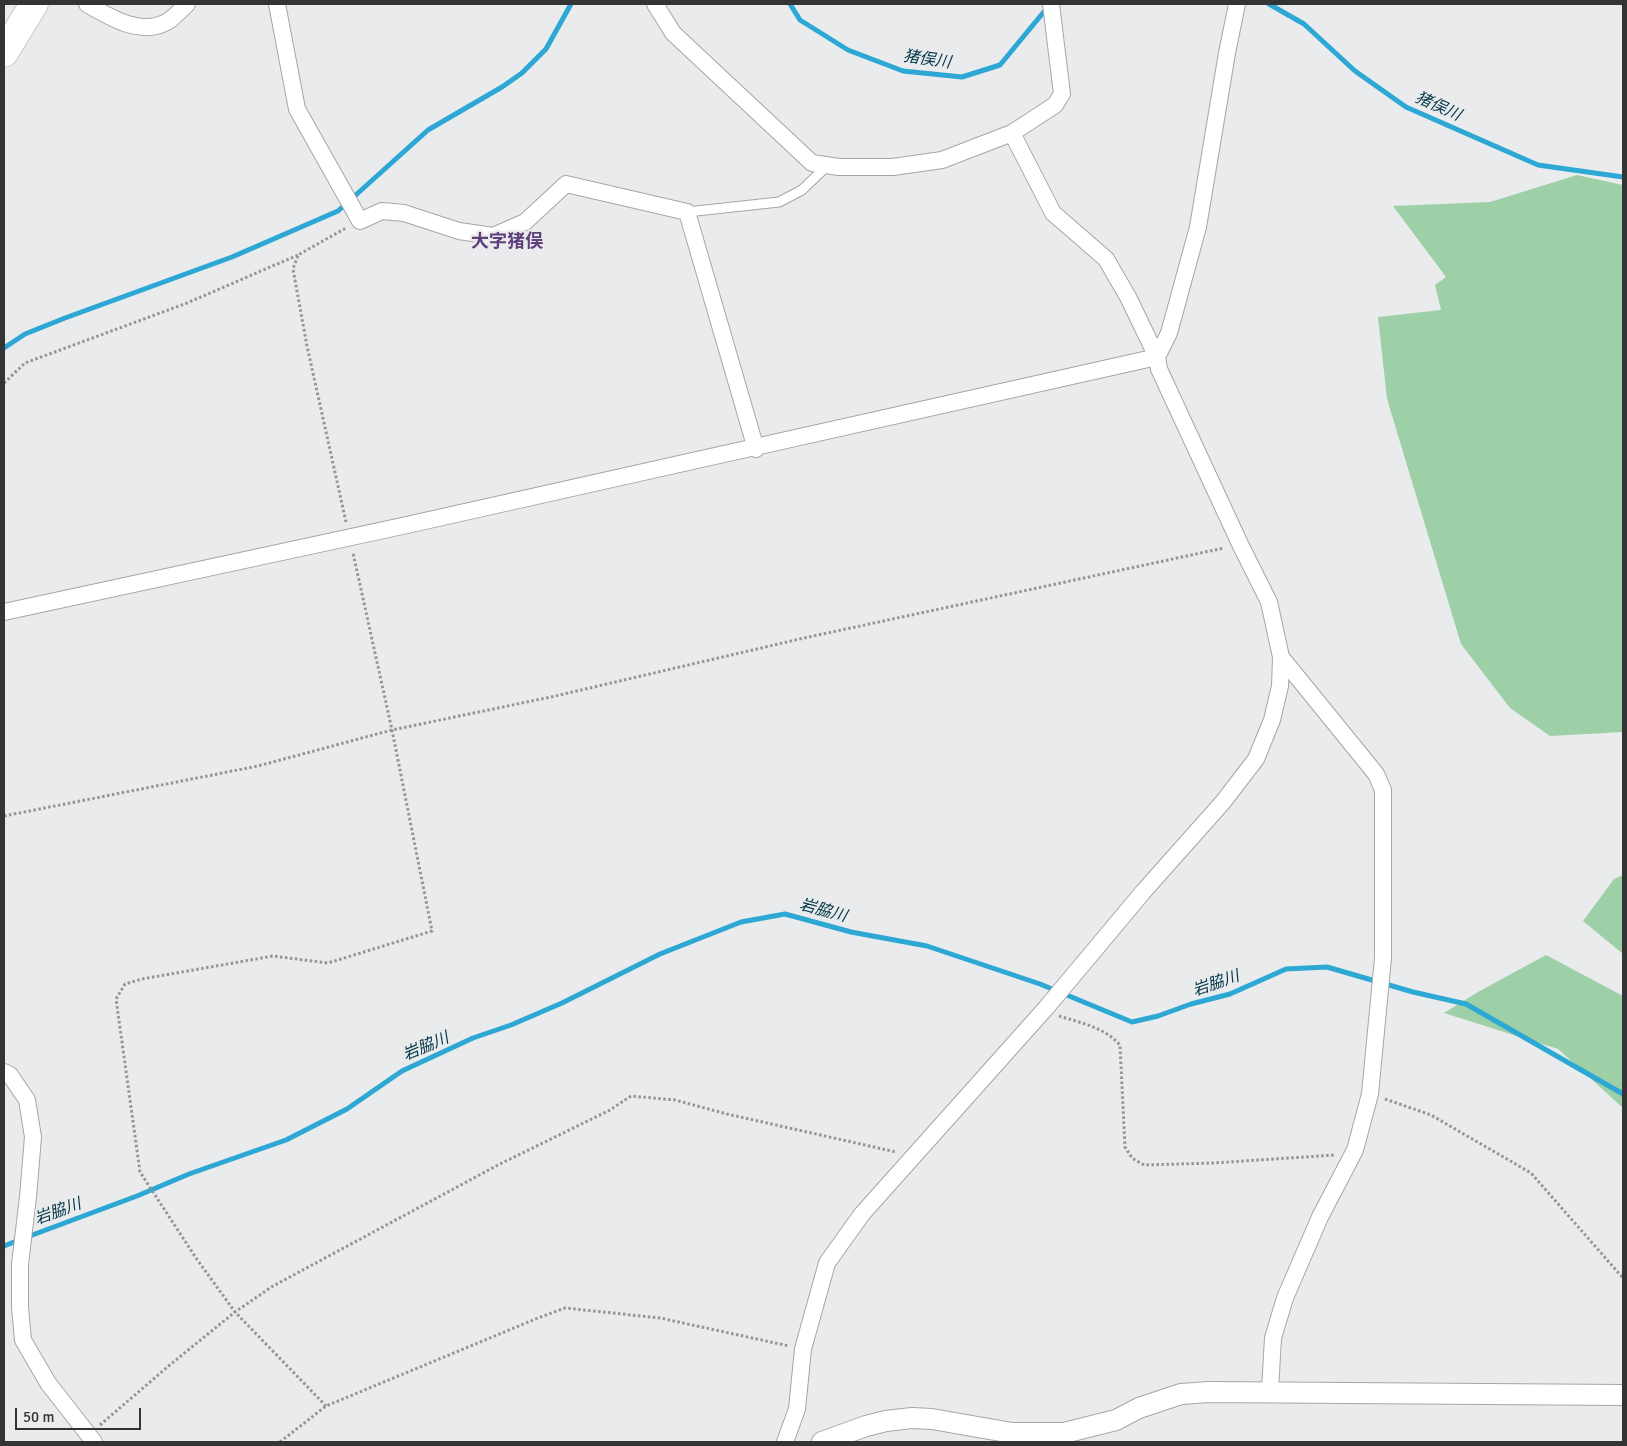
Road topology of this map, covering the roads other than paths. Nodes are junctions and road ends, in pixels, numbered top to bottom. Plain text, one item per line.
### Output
1 (34, 4) edge
2 (87, 4) edge
3 (187, 4) edge
4 (277, 4) edge
5 (655, 4) edge
6 (1051, 4) edge
7 (1237, 4) edge
8 (4, 53) edge
9 (1012, 133) junction
10 (828, 165) junction
11 (687, 212) junction
12 (1157, 357) junction
13 (756, 449) junction
14 (4, 612) edge
15 (1281, 657) junction
16 (4, 1072) edge
17 (1270, 1391) junction
18 (1623, 1395) edge
19 (91, 1439) edge
20 (785, 1442) edge
21 (822, 1442) edge

1 - 8 highway
2 - 3 street
4 - 11 street
5 - 10 street
6 - 9 street
7 - 12 street
9 - 10 street
9 - 12 street
10 - 11 lane
11 - 13 street
12 - 13 street
12 - 15 street
13 - 14 street
15 - 17 street
15 - 20 street
16 - 19 street
17 - 18 street
17 - 21 street

